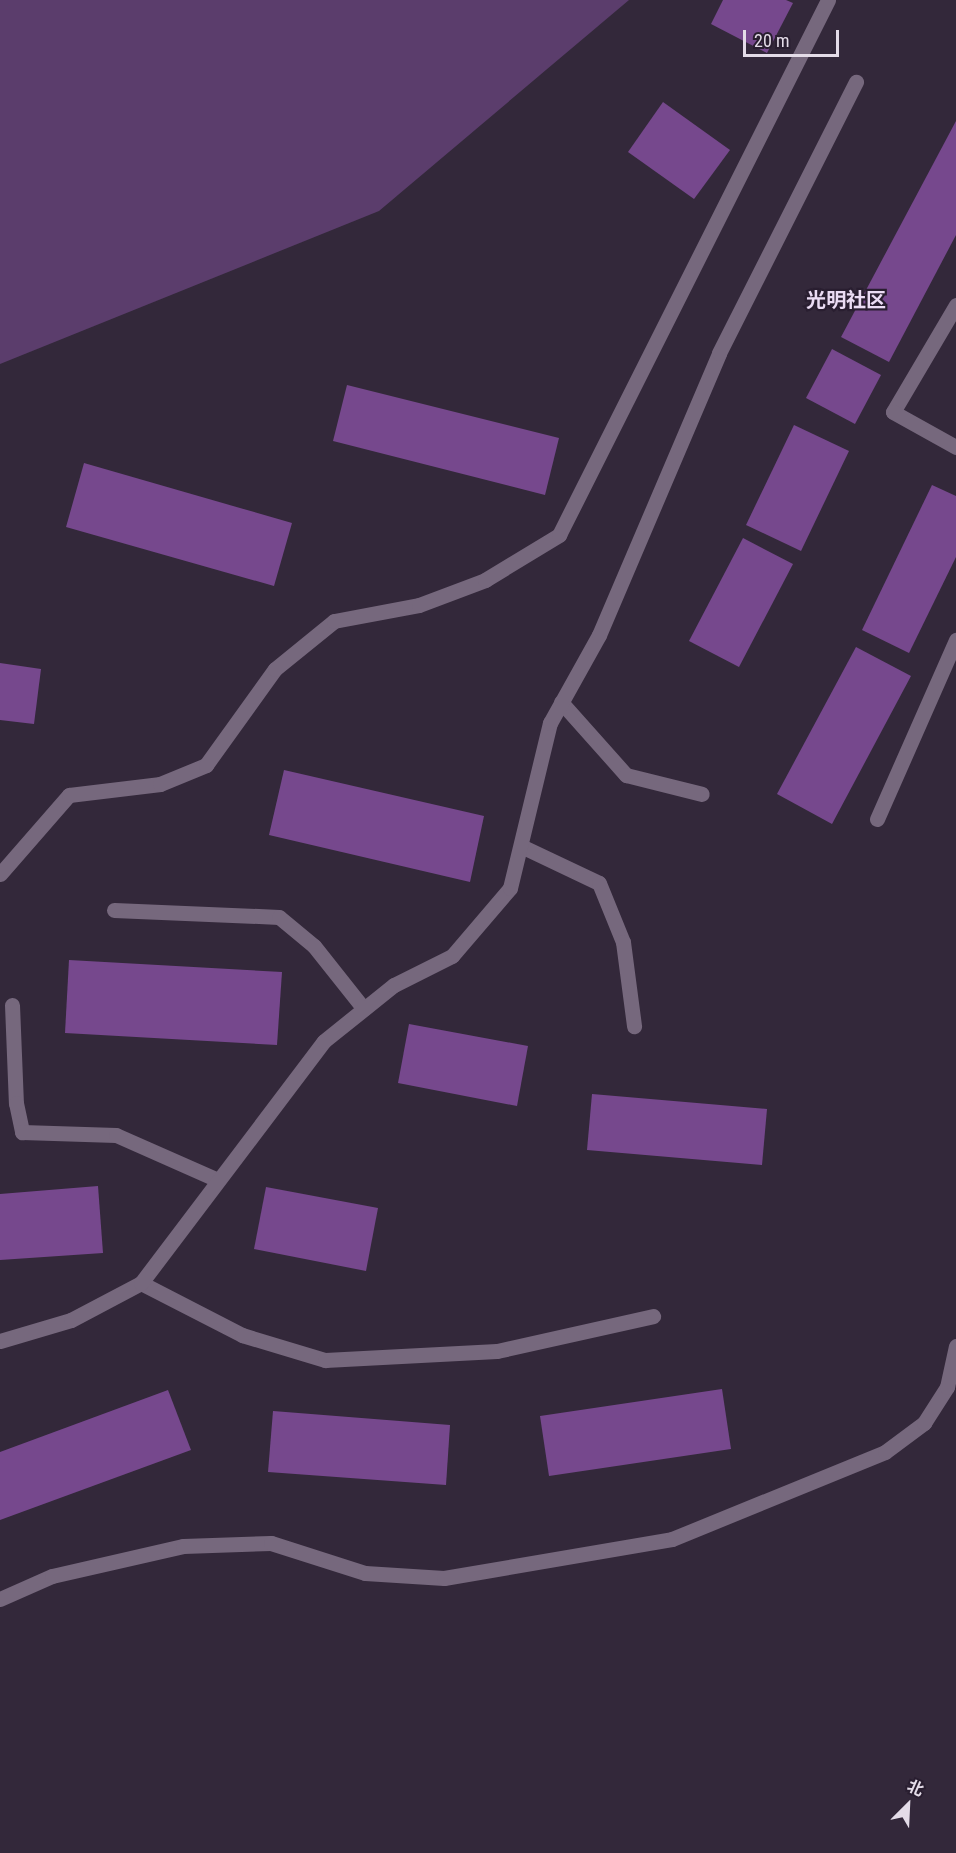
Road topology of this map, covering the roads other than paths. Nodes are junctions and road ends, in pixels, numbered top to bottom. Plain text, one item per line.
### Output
1 (828, 0) edge
2 (856, 82) dead end
3 (956, 305) edge
4 (956, 447) edge
5 (956, 640) edge
6 (561, 702) junction
7 (702, 794) dead end
8 (876, 819) dead end
9 (520, 846) junction
10 (0, 874) edge
11 (114, 910) dead end
12 (12, 1005) dead end
13 (364, 1009) junction
14 (634, 1026) dead end
15 (218, 1180) junction
16 (141, 1283) junction
17 (653, 1316) dead end
18 (0, 1341) edge
19 (956, 1346) edge
20 (0, 1599) edge

1 - 10 street
2 - 6 street
3 - 4 street
5 - 8 street
6 - 7 street
6 - 9 street
9 - 13 street
9 - 14 street
11 - 13 street
12 - 15 street
13 - 15 street
15 - 16 street
16 - 17 street
16 - 18 street
19 - 20 street

